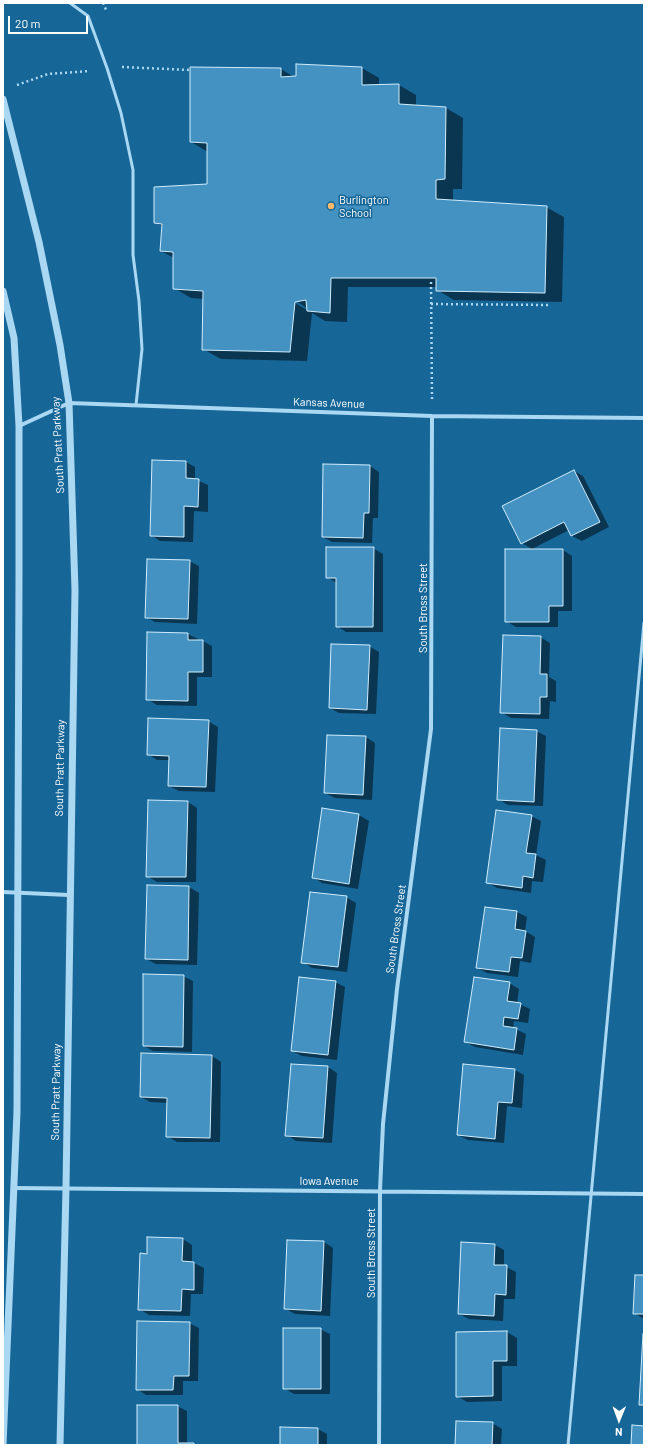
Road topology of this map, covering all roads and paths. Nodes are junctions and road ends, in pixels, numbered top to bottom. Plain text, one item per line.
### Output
1 (70, 3) edge
2 (104, 3) edge
3 (107, 12) dead end
4 (117, 66) dead end
5 (90, 70) dead end
6 (190, 70) dead end
7 (17, 85) dead end
8 (3, 99) edge
9 (431, 282) dead end
10 (3, 291) edge
11 (431, 304) junction
12 (550, 305) dead end
13 (69, 403) junction
14 (136, 405) junction
15 (432, 416) junction
16 (644, 418) edge
17 (19, 426) junction
18 (644, 623) edge
19 (3, 892) edge
20 (18, 892) junction
21 (69, 895) junction
22 (14, 1188) junction
23 (66, 1188) junction
24 (380, 1190) junction
25 (592, 1193) junction
26 (644, 1194) edge
27 (3, 1445) edge
28 (60, 1445) edge
29 (379, 1445) edge
30 (568, 1445) edge

1 - 14 lane
2 - 3 path
4 - 6 path
5 - 7 path
8 - 13 street, South Pratt Parkway
9 - 11 path
10 - 17 street
11 - 12 path
11 - 15 path
13 - 14 street, Kansas Avenue
13 - 17 street, Kansas Avenue
13 - 21 street, South Pratt Parkway
14 - 15 street, Kansas Avenue
15 - 16 street, Kansas Avenue
15 - 24 street, South Bross Street
17 - 20 street
18 - 25 lane
19 - 20 street
20 - 21 street
20 - 22 street
21 - 23 street, South Pratt Parkway
22 - 23 street, Iowa Avenue
22 - 27 street
23 - 24 street, Iowa Avenue
23 - 28 street, South Pratt Parkway
24 - 25 street, Iowa Avenue
24 - 29 street, South Bross Street
25 - 26 street, Iowa Avenue
25 - 30 lane

